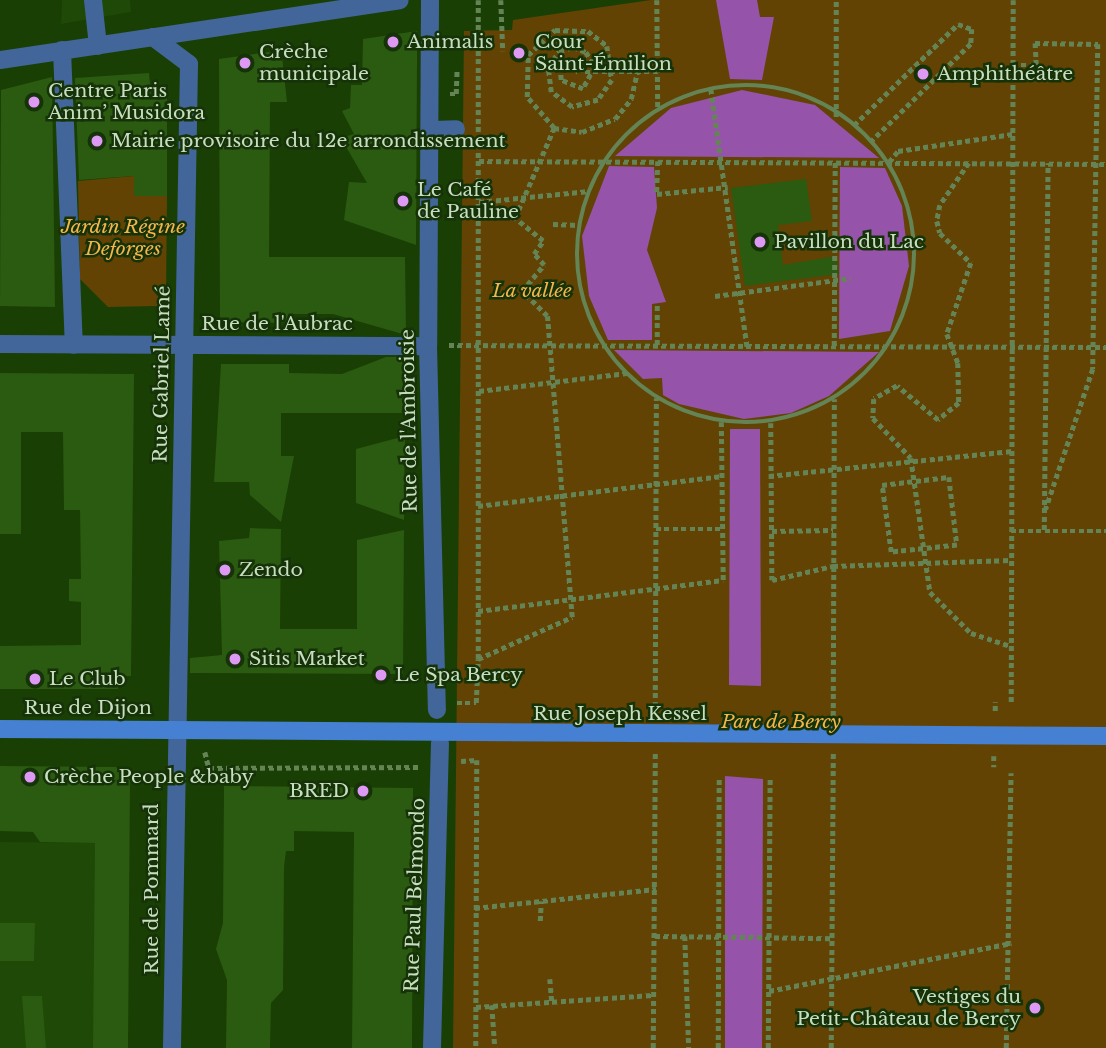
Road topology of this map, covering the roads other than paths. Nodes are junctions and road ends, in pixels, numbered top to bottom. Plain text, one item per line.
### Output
1 (93, 0) edge
2 (400, 0) edge
3 (430, 0) edge
4 (153, 37) junction
5 (98, 46) junction
6 (62, 50) junction
7 (0, 60) edge
8 (456, 129) dead end
9 (433, 130) junction
10 (0, 344) edge
11 (185, 344) junction
12 (74, 345) junction
13 (428, 346) junction
14 (436, 706) road end
15 (0, 729) edge
16 (175, 730) junction
17 (1106, 736) edge
18 (440, 752) road end
19 (172, 1048) edge
20 (432, 1048) edge

1 - 5 street
2 - 4 street
3 - 9 street, Rue de l'Ambroisie
4 - 5 street
4 - 11 street, Rue Gabriel Lamé
5 - 6 street
6 - 7 street
6 - 12 street
8 - 9 street
9 - 13 street, Rue de l'Ambroisie
10 - 12 street, Rue de l'Aubrac
11 - 12 street, Rue de l'Aubrac
11 - 13 street, Rue de l'Aubrac
11 - 16 street, Rue Gabriel Lamé
13 - 14 street, Rue de l'Ambroisie
15 - 16 main road, Rue de Dijon
16 - 17 main road, Rue Joseph Kessel
16 - 19 street, Rue de Pommard
18 - 20 street, Rue Paul Belmondo

